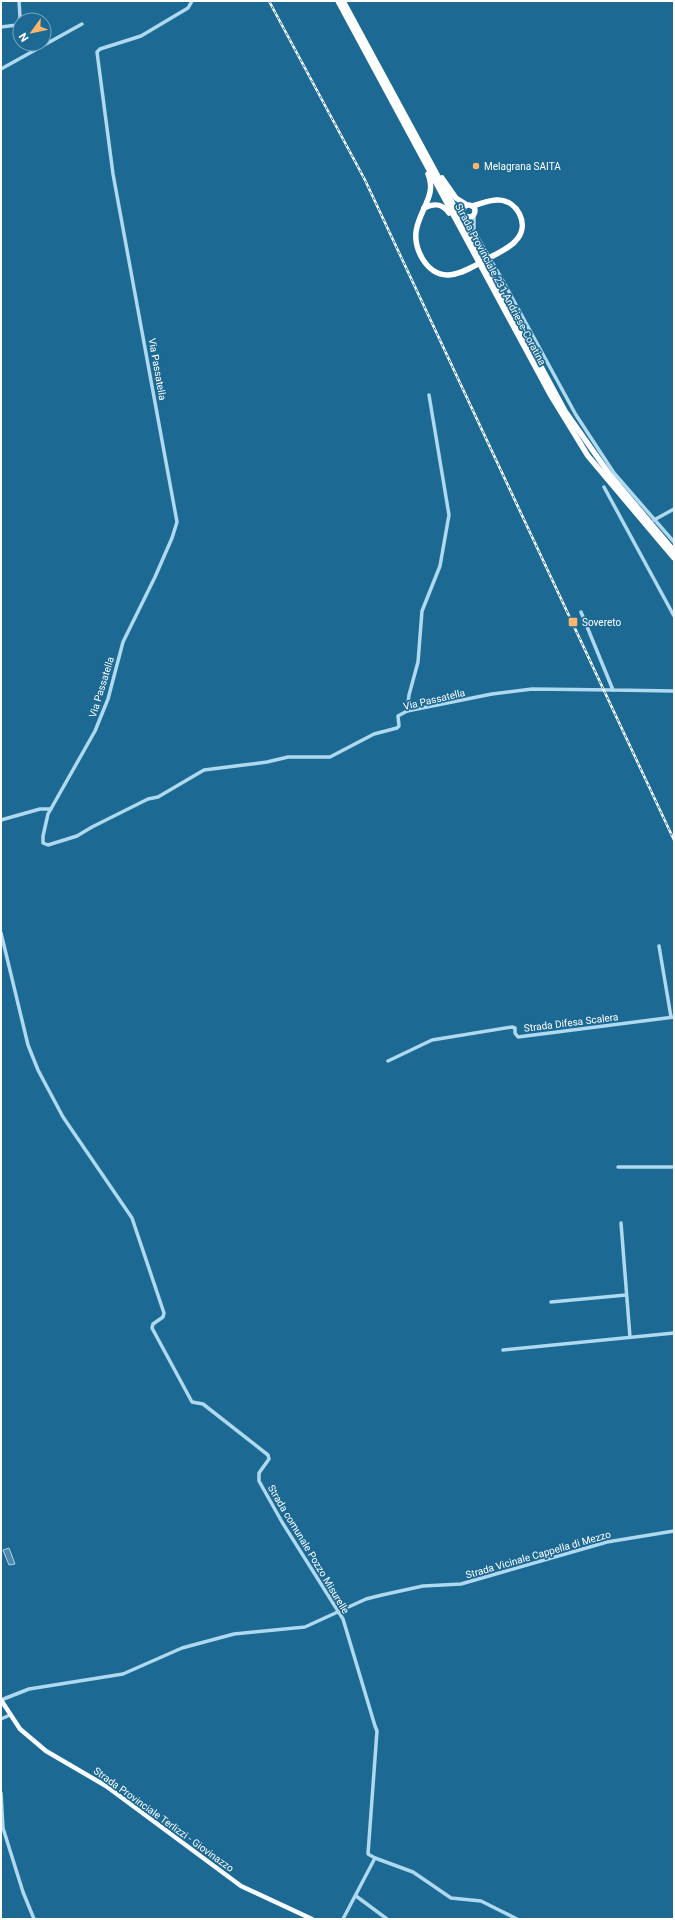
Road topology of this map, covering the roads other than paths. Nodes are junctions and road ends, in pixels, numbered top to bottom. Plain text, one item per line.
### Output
1 (19, 1) edge
2 (192, 1) edge
3 (338, 1) edge
4 (343, 1) edge
5 (82, 24) dead end
6 (1, 27) edge
7 (1, 69) edge
8 (407, 129) junction
9 (425, 152) junction
10 (486, 202) junction
11 (470, 205) junction
12 (424, 208) junction
13 (464, 214) junction
14 (475, 214) junction
15 (475, 234) junction
16 (469, 244) junction
17 (429, 395) dead end
18 (604, 487) dead end
19 (674, 509) edge
20 (654, 520) junction
21 (674, 542) edge
22 (674, 551) edge
23 (674, 558) edge
24 (581, 612) dead end
25 (674, 616) edge
26 (613, 690) junction
27 (674, 691) edge
28 (407, 712) junction
29 (51, 809) junction
30 (1, 820) edge
31 (1, 933) edge
32 (660, 946) dead end
33 (673, 1017) edge
34 (388, 1061) dead end
35 (618, 1167) dead end
36 (674, 1167) edge
37 (621, 1223) dead end
38 (626, 1295) junction
39 (550, 1302) dead end
40 (674, 1332) edge
41 (630, 1337) junction
42 (503, 1350) dead end
43 (674, 1530) edge
44 (338, 1611) junction
45 (1, 1700) edge
46 (10, 1715) junction
47 (1, 1718) edge
48 (1, 1793) edge
49 (375, 1858) junction
50 (356, 1896) junction
51 (34, 1919) edge
52 (312, 1919) edge
53 (343, 1919) edge
54 (387, 1919) edge
55 (517, 1919) edge

1 - 6 street
2 - 29 street, Via Passatella
3 - 8 highway, Strada Provinciale 231 Andriese-Coratina
4 - 9 highway, Strada Provinciale 231 Andriese-Coratina
5 - 7 street
8 - 12 highway
8 - 16 highway, Strada Provinciale 231 Andriese-Coratina
9 - 11 highway
9 - 22 highway, Strada Provinciale 231 Andriese-Coratina
10 - 11 highway
10 - 12 highway
10 - 14 highway
11 - 13 highway
11 - 14 highway
12 - 16 highway
13 - 14 highway
13 - 15 street
14 - 15 street
15 - 20 street
16 - 23 highway, Strada Provinciale 231 Andriese-Coratina
17 - 28 street
18 - 25 street
19 - 20 street
20 - 21 street
24 - 26 street
26 - 27 street, Via Passatella
26 - 28 street, Via Passatella
28 - 29 street, Via Passatella
29 - 30 street
31 - 44 street, Strada comunale Pozzo Misurelle
32 - 33 street
33 - 34 street, Strada Difesa Scalera
35 - 36 street
37 - 38 street
38 - 39 street
38 - 41 street
40 - 41 street
41 - 42 street
43 - 44 street, Strada Vicinale Cappella di Mezzo
44 - 45 street, Strada Vicinale Cappella di Mezzo
44 - 49 street, Strada comunale Pozzo Misurelle
45 - 46 main road, Strada Provinciale Terlizzi - Giovinazzo
46 - 47 street
46 - 52 main road, Strada Provinciale Terlizzi - Giovinazzo
48 - 51 street
49 - 50 street
49 - 55 street
50 - 53 street
50 - 54 street

